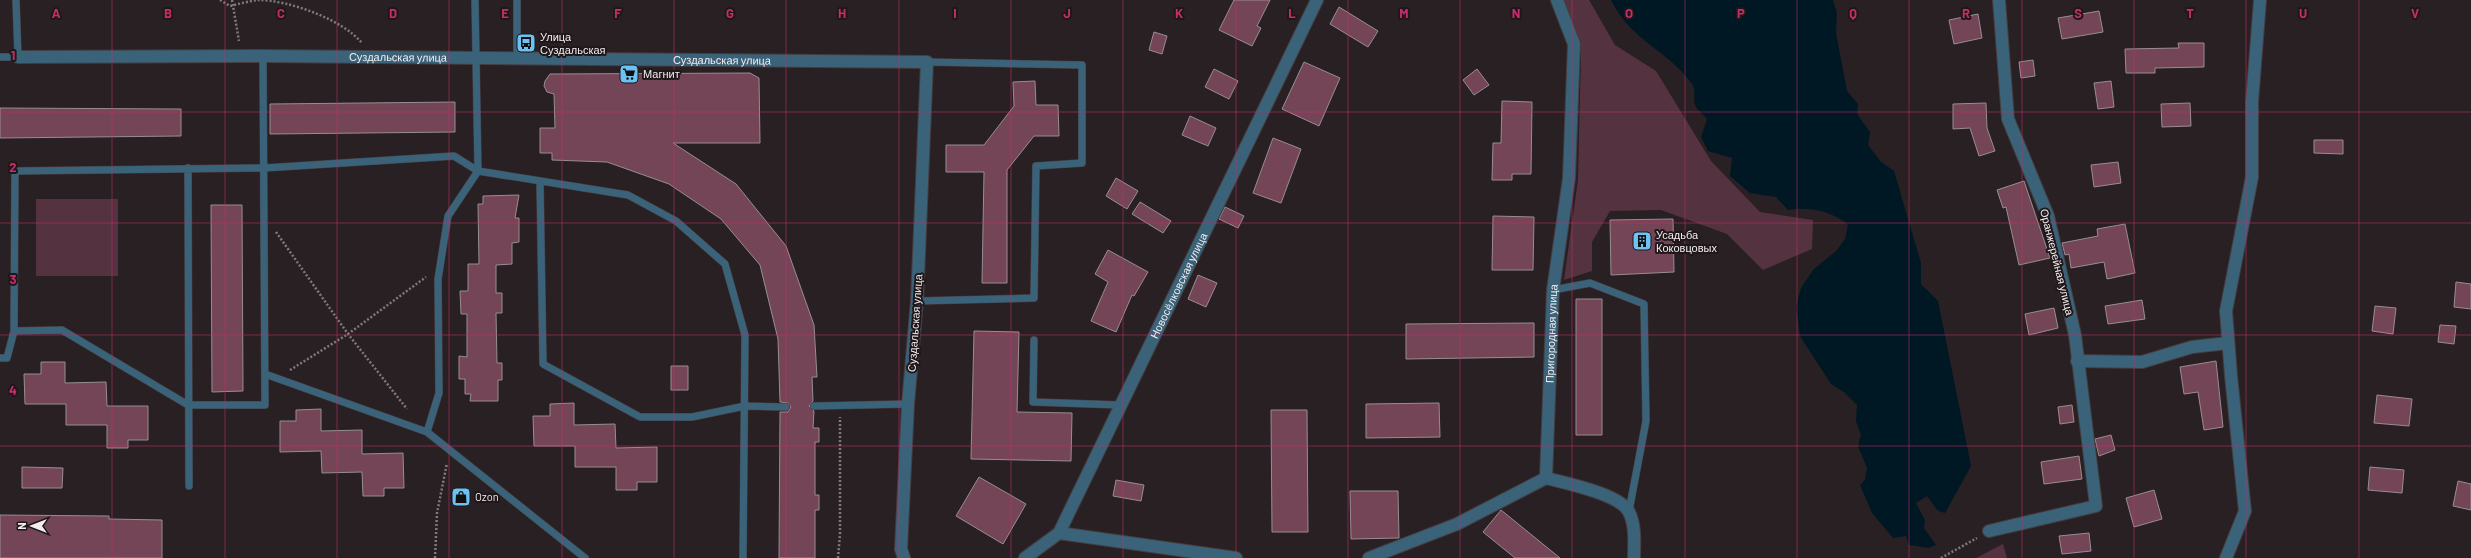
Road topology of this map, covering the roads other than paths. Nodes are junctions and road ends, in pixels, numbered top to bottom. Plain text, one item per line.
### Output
1 (16, 0) edge
2 (475, 0) edge
3 (517, 0) edge
4 (1317, 0) edge
5 (1557, 0) edge
6 (1998, 0) edge
7 (2260, 0) edge
8 (263, 56) junction
9 (0, 57) edge
10 (18, 57) junction
11 (476, 57) junction
12 (517, 57) junction
13 (927, 62) junction
14 (188, 168) junction
15 (264, 168) junction
16 (478, 171) junction
17 (540, 182) junction
18 (1553, 290) junction
19 (917, 301) junction
20 (14, 331) junction
21 (1034, 340) dead end
22 (2228, 344) junction
23 (0, 358) edge
24 (2078, 361) junction
25 (265, 374) junction
26 (908, 404) junction
27 (188, 405) junction
28 (1120, 405) junction
29 (745, 406) junction
30 (814, 406) dead end
31 (786, 407) dead end
32 (427, 432) junction
33 (1546, 478) junction
34 (189, 486) dead end
35 (1629, 511) junction
36 (1989, 531) road end
37 (1059, 533) junction
38 (585, 558) edge
39 (743, 558) edge
40 (904, 558) edge
41 (1025, 558) edge
42 (1236, 558) edge
43 (1369, 558) edge
44 (1634, 558) edge
45 (2226, 558) edge

1 - 10 lane
2 - 11 lane
3 - 12 lane
4 - 28 street, Новосёлковская улица
5 - 18 street, Пригородная улица
6 - 24 street, Оранжерейная улица
7 - 22 street
8 - 10 street, Суздальская улица
8 - 11 street, Суздальская улица
8 - 15 lane
9 - 10 lane
11 - 12 street, Суздальская улица
11 - 16 lane
12 - 13 street, Суздальская улица
13 - 19 street, Суздальская улица
13 - 19 lane
14 - 15 lane
14 - 20 lane
14 - 27 lane
15 - 16 lane
15 - 25 lane
16 - 17 lane
16 - 32 lane
17 - 29 lane
17 - 29 lane
18 - 33 street, Пригородная улица
18 - 35 lane
19 - 26 street, Суздальская улица
20 - 23 lane
20 - 27 lane
21 - 28 lane
22 - 24 street
22 - 45 street
24 - 36 street, Оранжерейная улица
25 - 27 lane
25 - 32 lane
26 - 30 lane
26 - 40 street, Суздальская улица
27 - 34 lane
28 - 37 street, Новосёлковская улица
29 - 31 lane
29 - 39 lane
32 - 38 lane
33 - 35 street
33 - 43 street
35 - 44 street
37 - 41 street, Новосёлковская улица
37 - 42 street

